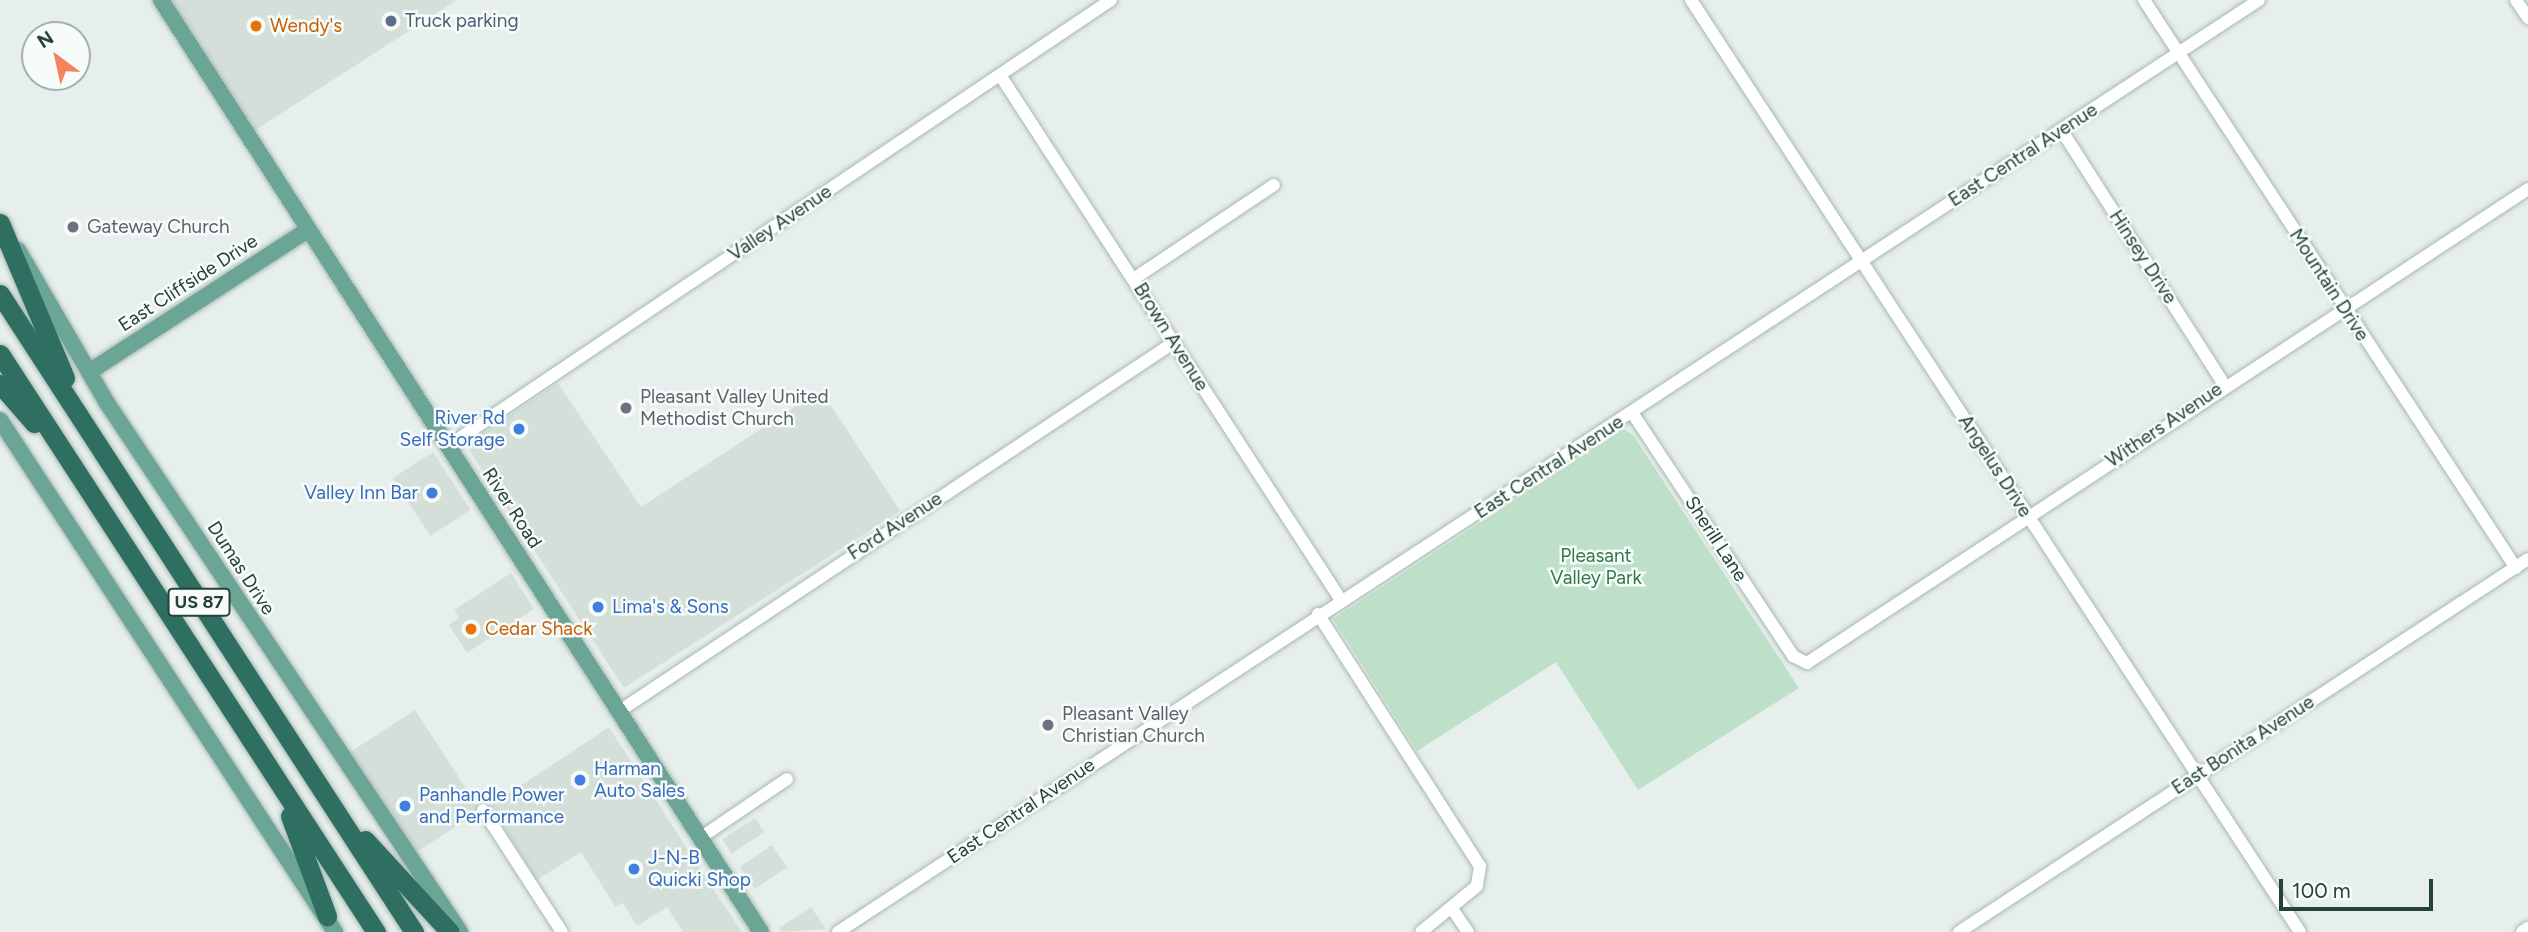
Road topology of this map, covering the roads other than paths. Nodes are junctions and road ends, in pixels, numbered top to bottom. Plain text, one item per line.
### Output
1 (161, 0) edge
2 (1111, 0) edge
3 (1691, 0) edge
4 (2144, 0) edge
5 (2259, 0) edge
6 (2516, 0) edge
7 (2528, 18) edge
8 (2178, 52) junction
9 (1000, 75) junction
10 (2062, 131) junction
11 (1273, 185) dead end
12 (2528, 189) edge
13 (0, 221) edge
14 (309, 229) junction
15 (1861, 260) junction
16 (1135, 278) junction
17 (0, 294) edge
18 (2344, 307) junction
19 (1173, 342) junction
20 (0, 354) edge
21 (89, 372) junction
22 (0, 384) edge
23 (2224, 384) junction
24 (1633, 414) junction
25 (83, 421) junction
26 (1, 425) edge
27 (448, 446) junction
28 (74, 467) junction
29 (2028, 517) junction
30 (2528, 559) edge
31 (2516, 568) junction
32 (1341, 600) junction
33 (1318, 614) junction
34 (1802, 662) joint
35 (618, 712) junction
36 (236, 716) junction
37 (2197, 775) junction
38 (787, 779) dead end
39 (315, 782) junction
40 (483, 810) dead end
41 (701, 838) junction
42 (1454, 909) junction
43 (331, 924) edge
44 (2528, 928) edge
45 (376, 932) edge
46 (414, 932) edge
47 (450, 932) edge
48 (460, 932) edge
49 (562, 932) edge
50 (761, 932) edge
51 (838, 932) edge
52 (1421, 932) edge
53 (1468, 932) edge
54 (1959, 932) edge
55 (2300, 932) edge
56 (2522, 932) edge

1 - 14 main road, River Road
2 - 9 street, Valley Avenue
3 - 15 street, Angelus Drive
4 - 8 street, Mountain Drive
5 - 8 street, East Central Avenue
6 - 7 street
8 - 10 street, East Central Avenue
8 - 18 street, Mountain Drive
9 - 16 street, Brown Avenue
9 - 27 street, Valley Avenue
10 - 15 street, East Central Avenue
10 - 23 street, Hinsey Drive
11 - 16 street
12 - 18 street, Withers Avenue
13 - 21 main road, Dumas Drive
13 - 25 highway
14 - 21 main road, East Cliffside Drive
14 - 27 main road, River Road
15 - 24 street, East Central Avenue
15 - 29 street, Angelus Drive
16 - 19 street, Brown Avenue
17 - 25 highway, US 87
18 - 23 street, Withers Avenue
18 - 31 street, Mountain Drive
19 - 32 street, Brown Avenue
19 - 35 street, Ford Avenue
20 - 28 highway, US 87
21 - 48 main road, Dumas Drive
22 - 28 highway
23 - 29 street, Withers Avenue
24 - 32 street, East Central Avenue
24 - 34 street, Sherill Lane
25 - 39 highway, US 87
26 - 43 main road
27 - 35 main road, River Road
28 - 36 highway, US 87
29 - 34 street, Withers Avenue
29 - 37 street, Angelus Drive
30 - 31 street, East Bonita Avenue
31 - 37 street, East Bonita Avenue
32 - 33 street, East Central Avenue
33 - 42 street
33 - 51 street, East Central Avenue
35 - 41 main road, River Road
36 - 43 highway
36 - 45 highway, US 87
37 - 54 street, East Bonita Avenue
37 - 55 street, Angelus Drive
38 - 41 street
39 - 46 highway, US 87
39 - 47 highway
40 - 49 street
41 - 50 main road, River Road
42 - 52 street
42 - 53 street
44 - 56 street

